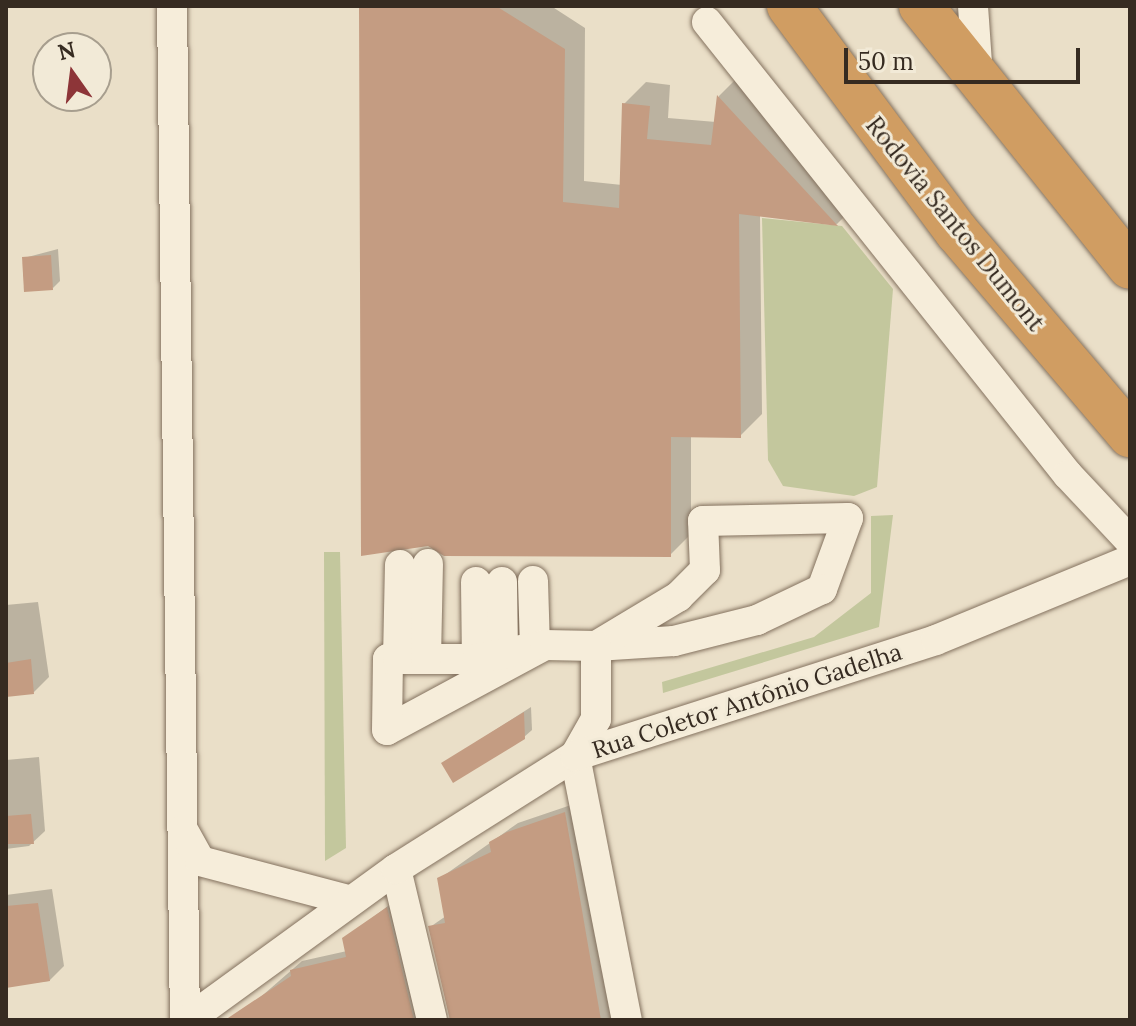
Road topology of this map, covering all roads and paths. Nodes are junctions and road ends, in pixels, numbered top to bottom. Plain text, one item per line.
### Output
1 (172, 6) edge
2 (789, 6) edge
3 (921, 6) edge
4 (973, 6) edge
5 (707, 22) dead end
6 (978, 78) junction
7 (1130, 267) edge
8 (1130, 435) edge
9 (1130, 541) edge
10 (1130, 560) edge
11 (414, 564) dead end
12 (533, 581) dead end
13 (489, 582) dead end
14 (540, 646) junction
15 (596, 646) junction
16 (490, 656) junction
17 (412, 659) junction
18 (575, 756) junction
19 (182, 828) junction
20 (396, 869) junction
21 (351, 901) junction
22 (187, 1020) edge
23 (432, 1020) edge
24 (627, 1020) edge

1 - 19 street
2 - 8 highway, Rodovia Santos Dumont
3 - 6 highway
4 - 6 street
5 - 9 street
6 - 7 highway
10 - 18 street, Rua Coletor Antônio Gadelha
11 - 17 street
12 - 14 street
13 - 16 street
14 - 15 street
14 - 16 street
14 - 17 street
15 - 15 street
15 - 18 street
16 - 17 street
18 - 20 street, Rua Coletor Antônio Gadelha
18 - 24 street
19 - 21 street
19 - 22 street
20 - 21 street, Rua Coletor Antônio Gadelha
20 - 23 street
21 - 22 street, Rua Coletor Antônio Gadelha

